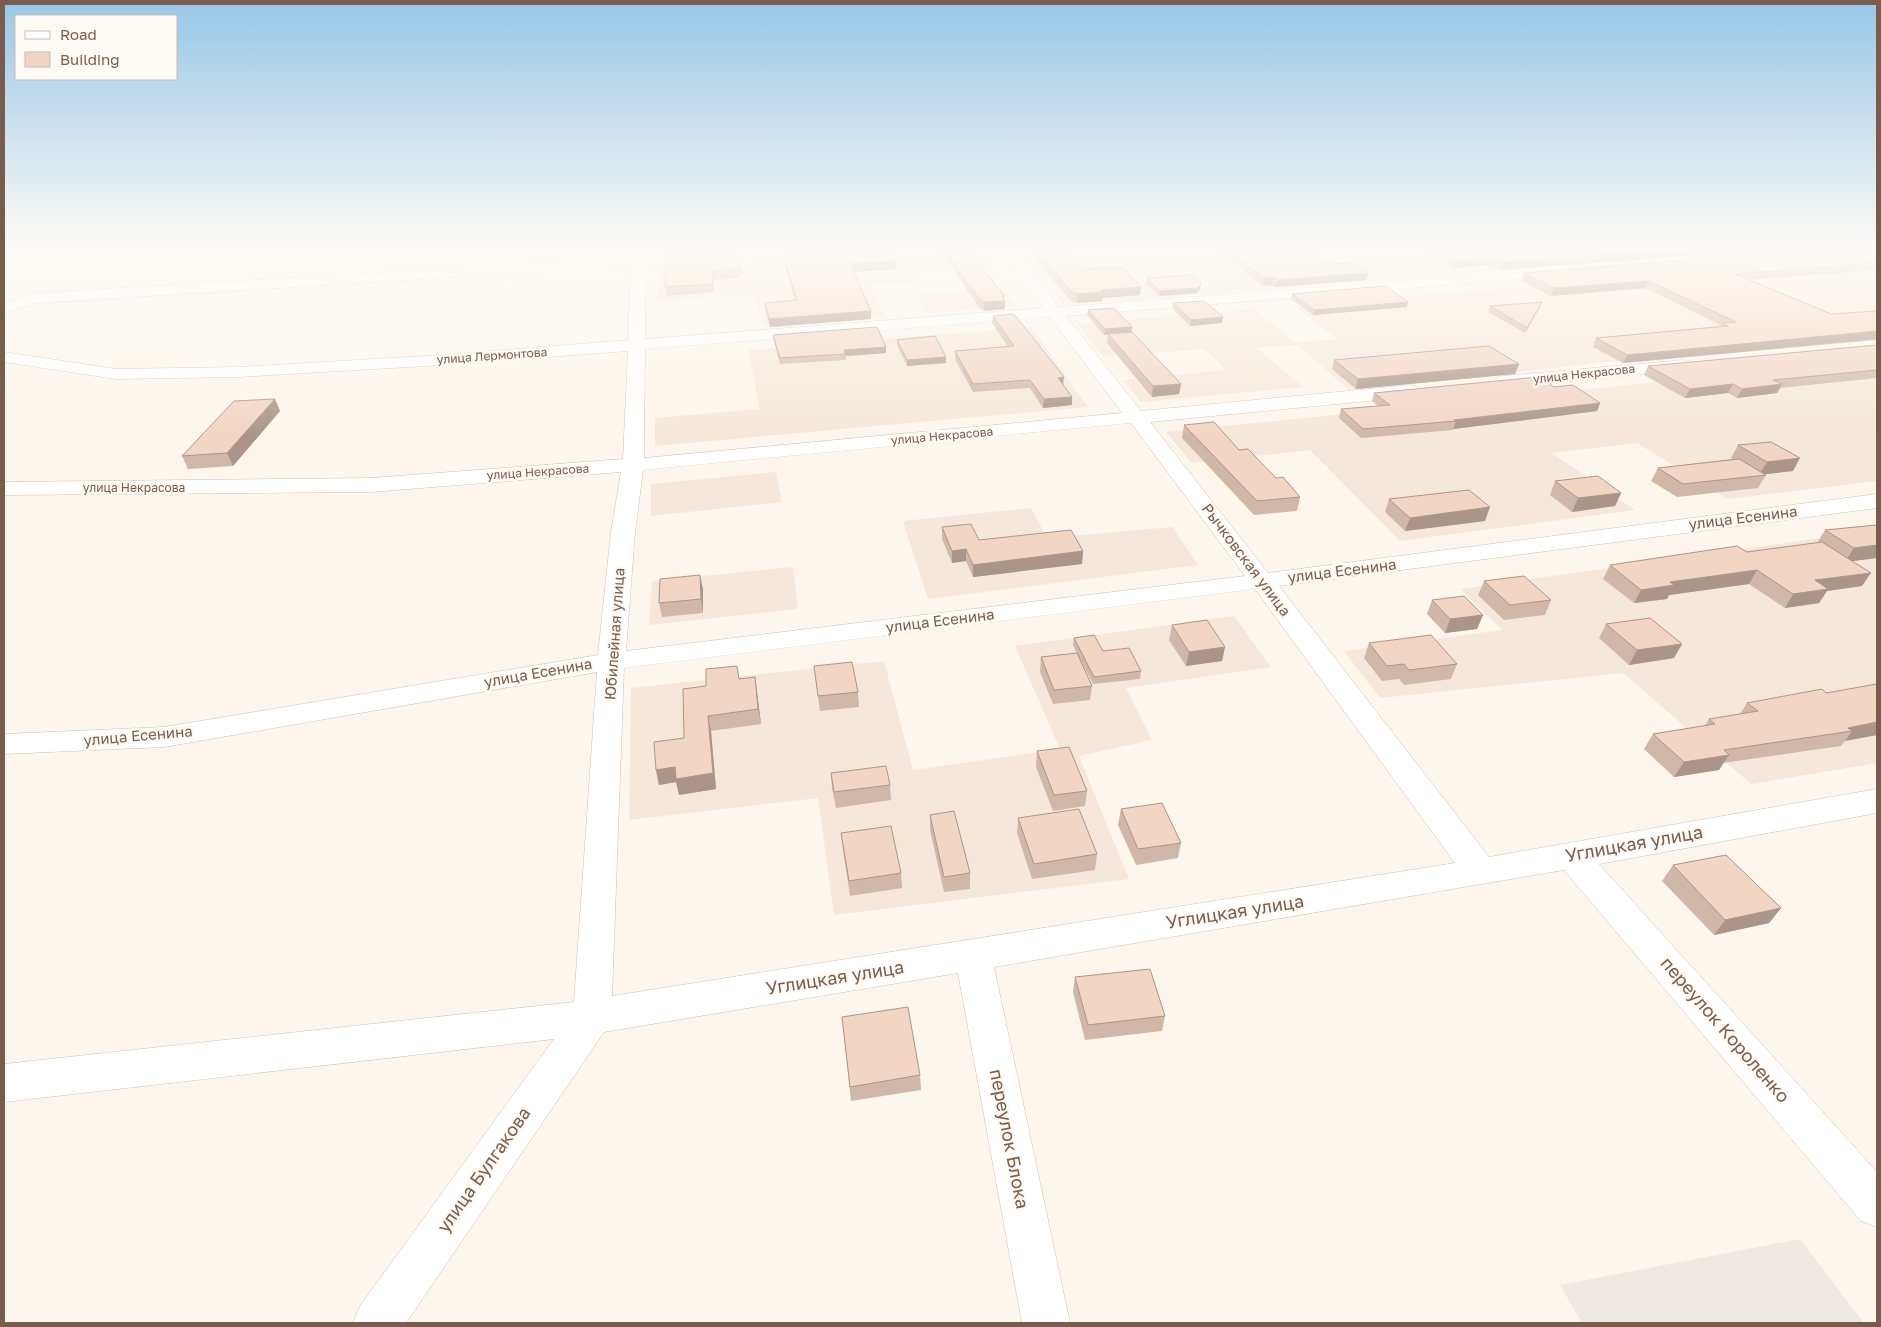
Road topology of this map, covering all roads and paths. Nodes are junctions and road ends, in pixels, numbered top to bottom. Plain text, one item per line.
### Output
1 (638, 313) edge
2 (1057, 313) joint
3 (637, 345) junction
4 (4, 357) edge
5 (1699, 363) edge
6 (1482, 384) edge
7 (1433, 389) edge
8 (1136, 418) junction
9 (633, 465) junction
10 (4, 488) edge
11 (1877, 501) edge
12 (1262, 581) junction
13 (611, 661) junction
14 (4, 744) edge
15 (1877, 801) edge
16 (1572, 856) junction
17 (1481, 872) junction
18 (972, 955) junction
19 (592, 1018) junction
20 (4, 1083) edge
21 (1877, 1205) edge
22 (377, 1323) edge
23 (1046, 1323) edge

1 - 3 street, Юбилейная улица
2 - 3 street, улица Лермонтова
2 - 8 street, Рычковская улица
3 - 4 street, улица Лермонтова
3 - 9 street, Юбилейная улица
5 - 6 street, улица Некрасова
7 - 8 street, улица Некрасова
8 - 9 street, улица Некрасова
8 - 12 street, Рычковская улица
9 - 10 street, улица Некрасова
9 - 13 street, Юбилейная улица
11 - 12 street, улица Есенина
12 - 13 street, улица Есенина
12 - 17 street, Рычковская улица
13 - 14 street, улица Есенина
13 - 19 street, Юбилейная улица
15 - 16 street, Углицкая улица
16 - 17 street, Углицкая улица
16 - 21 street, переулок Короленко
17 - 18 street, Углицкая улица
18 - 19 street, Углицкая улица
18 - 23 street, переулок Блока
19 - 20 street, Углицкая улица
19 - 22 street, улица Булгакова

